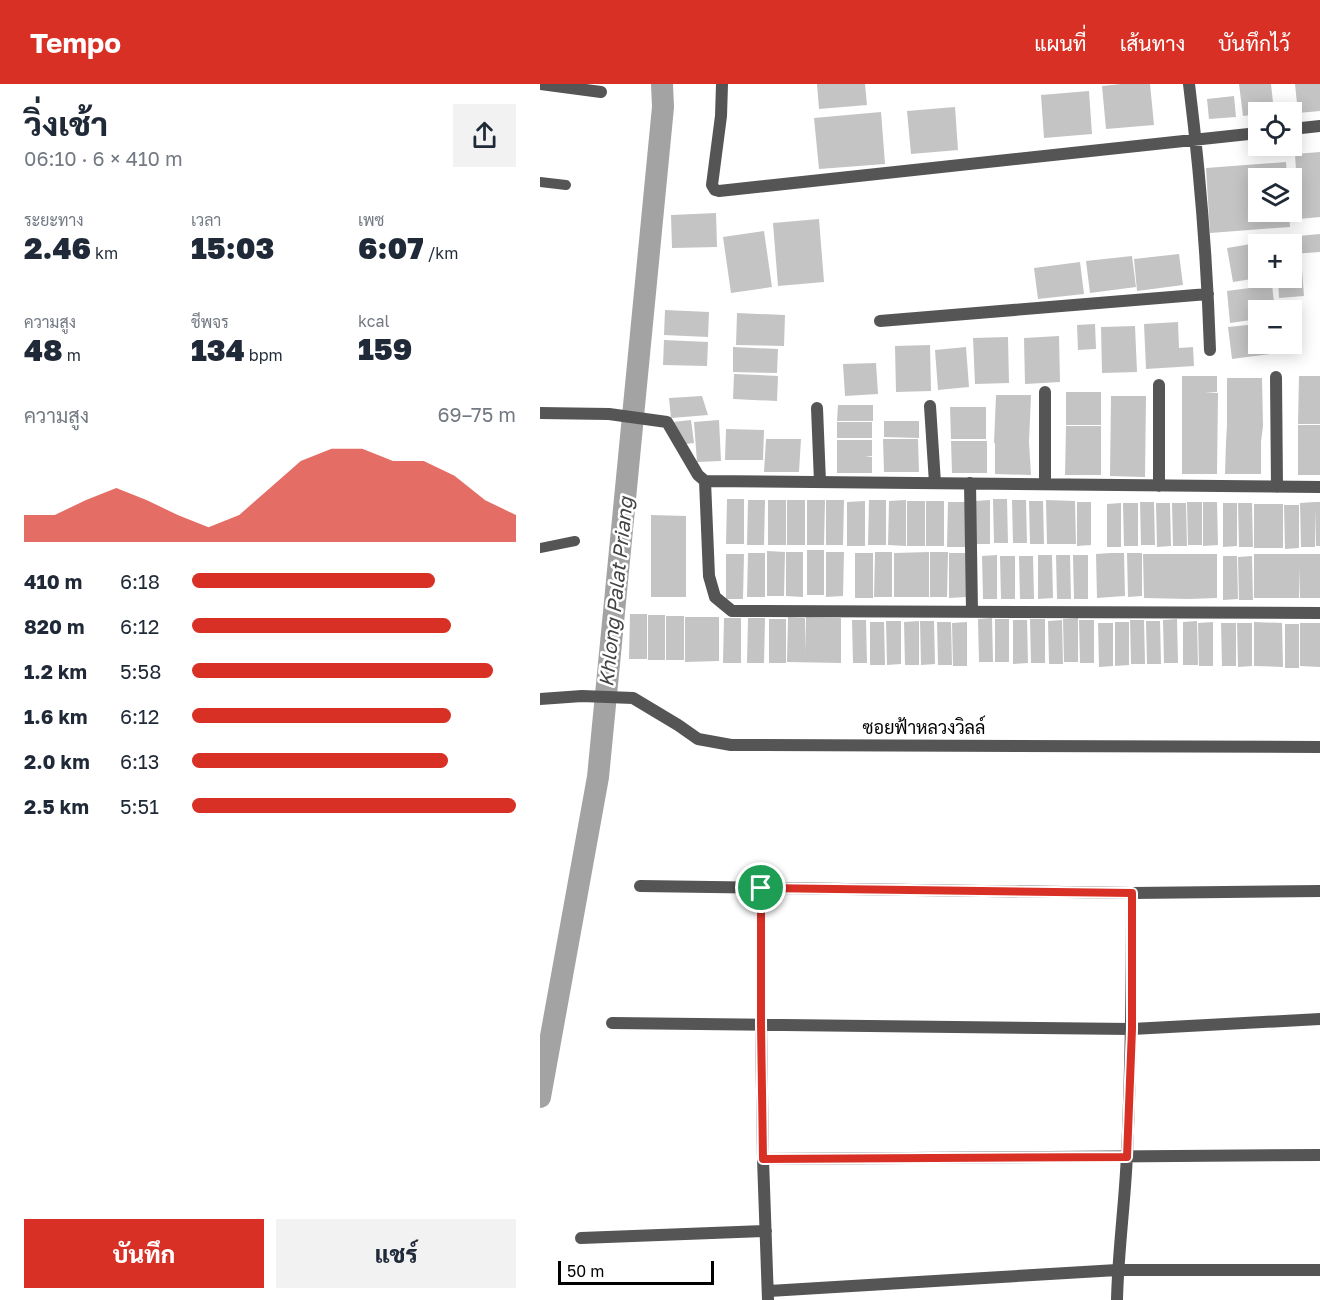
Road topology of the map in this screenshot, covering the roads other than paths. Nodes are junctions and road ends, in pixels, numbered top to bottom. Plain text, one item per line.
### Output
1 (540, 84) edge
2 (722, 84) edge
3 (1189, 84) edge
4 (601, 92) dead end
5 (1320, 126) edge
6 (1302, 128) edge
7 (1248, 134) edge
8 (1196, 139) junction
9 (540, 182) edge
10 (566, 185) dead end
11 (1208, 294) junction
12 (880, 321) dead end
13 (1210, 350) dead end
14 (1276, 376) dead end
15 (1158, 385) dead end
16 (1045, 392) dead end
17 (930, 406) dead end
18 (818, 408) dead end
19 (540, 413) edge
20 (705, 481) junction
21 (820, 482) junction
22 (935, 483) junction
23 (970, 483) junction
24 (1045, 484) junction
25 (1159, 486) junction
26 (1276, 487) junction
27 (1320, 487) edge
28 (575, 542) dead end
29 (540, 548) edge
30 (972, 611) junction
31 (1320, 613) edge
32 (540, 699) edge
33 (1320, 747) edge
34 (640, 886) dead end
35 (761, 888) junction
36 (1320, 891) edge
37 (1132, 893) junction
38 (1320, 1019) edge
39 (612, 1023) dead end
40 (761, 1024) junction
41 (1132, 1029) junction
42 (1320, 1155) edge
43 (1127, 1157) junction
44 (763, 1159) junction
45 (766, 1231) junction
46 (581, 1238) dead end
47 (1117, 1270) junction
48 (1320, 1270) edge
49 (768, 1296) edge
50 (1117, 1300) edge

1 - 4 street
2 - 8 street
3 - 8 street
5 - 6 street
7 - 8 street
8 - 11 street
9 - 10 lane
11 - 12 street
11 - 13 street
14 - 26 street
15 - 25 street
16 - 24 street
17 - 22 street
18 - 21 street
19 - 20 street
20 - 21 street
20 - 30 street
21 - 22 street
22 - 23 street
23 - 24 street
23 - 30 street
24 - 25 street
25 - 26 street
26 - 27 street
28 - 29 lane
30 - 31 street
32 - 33 street, ซอยฟ้าหลวงวิลล์
34 - 35 street
35 - 37 street
35 - 40 street
36 - 37 street
37 - 41 street
38 - 41 street
39 - 40 street
40 - 41 street
40 - 44 street
41 - 43 street
42 - 43 street
43 - 44 street
43 - 47 street
44 - 45 street
45 - 46 street
45 - 49 street
47 - 48 street
47 - 49 street
47 - 50 street

